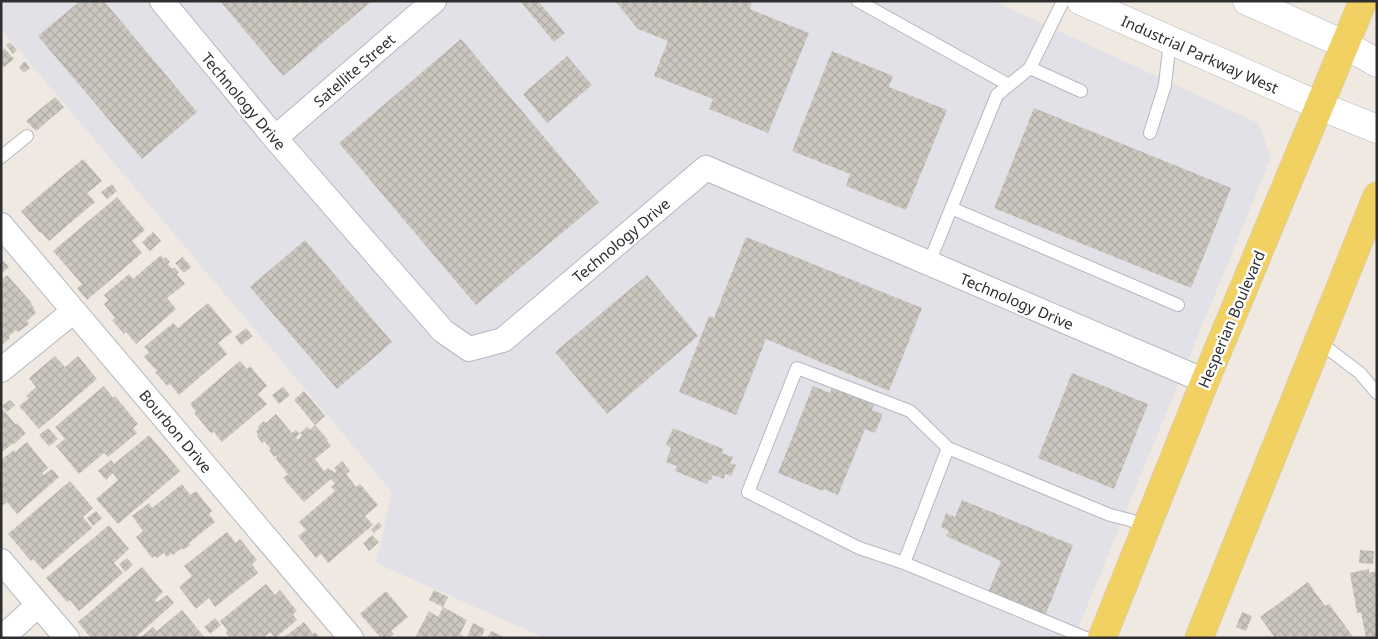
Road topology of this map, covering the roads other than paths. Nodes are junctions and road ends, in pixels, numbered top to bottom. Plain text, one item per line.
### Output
1 (162, 1) edge
2 (434, 1) edge
3 (858, 1) edge
4 (1063, 1) edge
5 (1081, 1) edge
6 (1247, 1) edge
7 (1363, 1) edge
8 (1170, 40) junction
9 (1346, 45) junction
10 (1377, 63) edge
11 (1030, 68) junction
12 (1010, 85) junction
13 (1081, 90) dead end
14 (1320, 106) junction
15 (1377, 129) edge
16 (1150, 133) dead end
17 (27, 136) dead end
18 (275, 138) junction
19 (1, 157) edge
20 (1377, 196) edge
21 (951, 208) junction
22 (1, 225) edge
23 (929, 263) junction
24 (1178, 305) dead end
25 (74, 311) junction
26 (1318, 341) junction
27 (1, 370) edge
28 (1205, 381) junction
29 (1377, 394) edge
30 (948, 448) junction
31 (1147, 527) junction
32 (1, 561) edge
33 (904, 563) junction
34 (38, 605) junction
35 (2, 638) edge
36 (67, 638) edge
37 (351, 638) edge
38 (1086, 638) edge
39 (1102, 638) edge
40 (1199, 638) edge

1 - 18 street, Technology Drive
2 - 18 street, Satellite Street
3 - 12 lane
4 - 11 lane
5 - 8 main road, Industrial Parkway West
6 - 9 main road
7 - 9 main road, Hesperian Boulevard
8 - 14 main road, Industrial Parkway West
8 - 16 lane
9 - 10 main road
9 - 14 main road, Hesperian Boulevard
11 - 12 lane
11 - 13 lane
12 - 21 lane
14 - 15 main road, Industrial Parkway West
14 - 28 main road, Hesperian Boulevard
17 - 19 lane
18 - 23 street, Technology Drive
20 - 26 main road
21 - 23 lane
21 - 24 lane
22 - 25 street, Bourbon Drive
23 - 28 street, Technology Drive
25 - 27 street
25 - 37 street, Bourbon Drive
26 - 29 lane
26 - 40 main road
28 - 31 main road, Hesperian Boulevard
30 - 31 lane
30 - 33 lane
30 - 33 lane
31 - 39 main road, Hesperian Boulevard
32 - 34 street
33 - 38 lane
34 - 35 street
34 - 36 street

